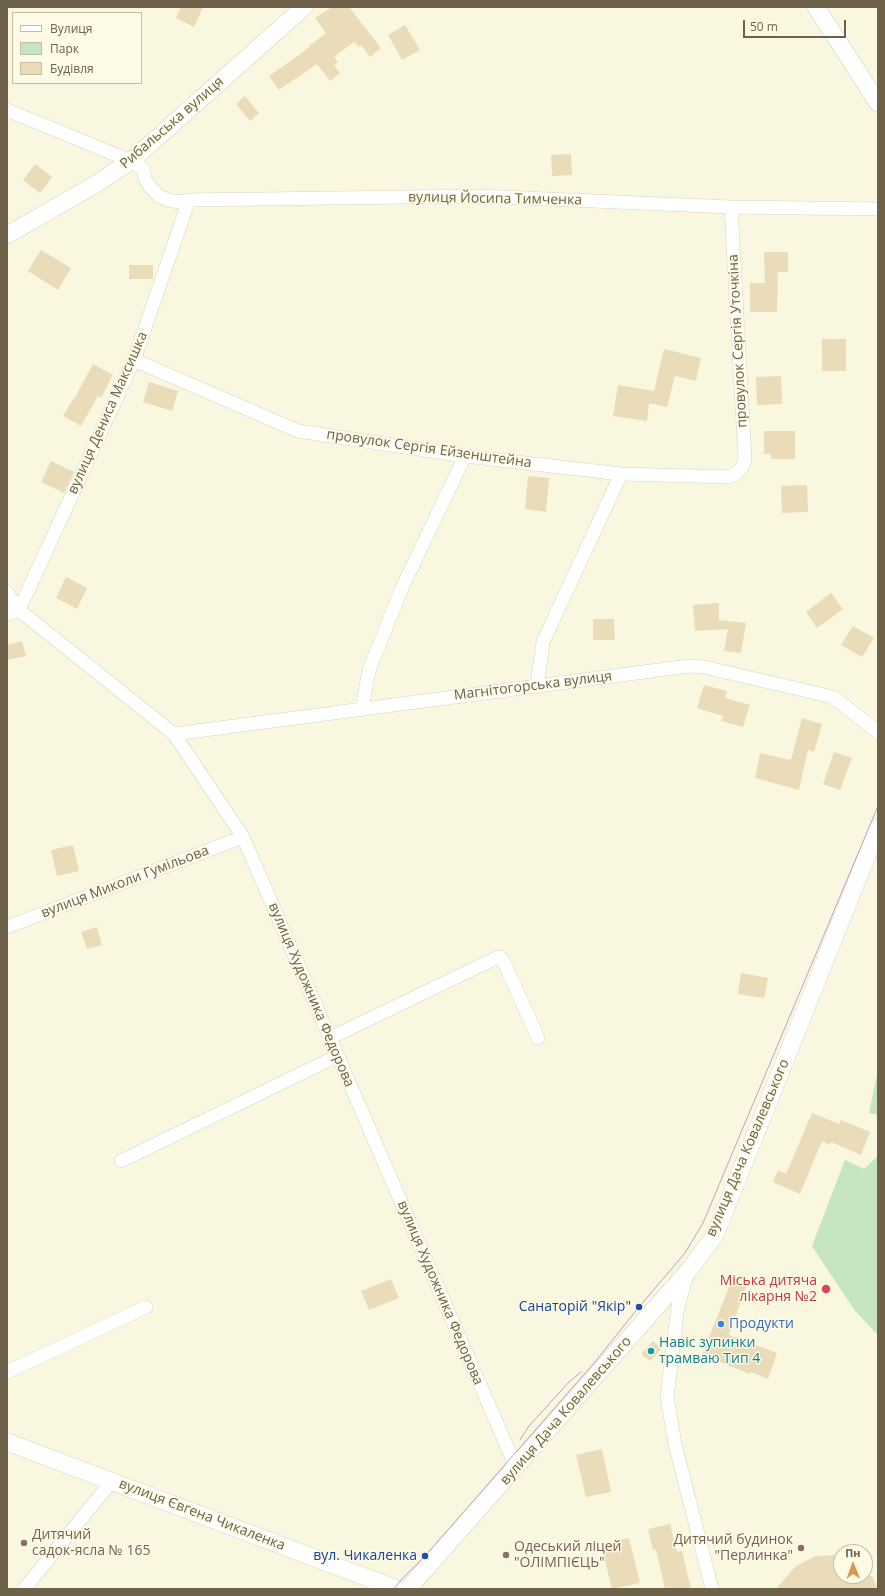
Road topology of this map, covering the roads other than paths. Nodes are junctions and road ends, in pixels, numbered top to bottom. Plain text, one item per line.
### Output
1 (304, 7) edge
2 (816, 7) edge
3 (878, 103) edge
4 (7, 110) edge
5 (131, 161) junction
6 (189, 200) junction
7 (731, 207) junction
8 (878, 209) edge
9 (7, 235) edge
10 (134, 360) junction
11 (465, 456) junction
12 (737, 473) joint
13 (621, 474) junction
14 (7, 592) edge
15 (13, 612) edge
16 (538, 686) junction
17 (362, 709) junction
18 (878, 732) edge
19 (174, 734) junction
20 (878, 828) edge
21 (243, 837) junction
22 (7, 927) edge
23 (330, 1038) junction
24 (538, 1038) dead end
25 (337, 1056) junction
26 (121, 1161) dead end
27 (689, 1270) junction
28 (146, 1307) dead end
29 (7, 1372) edge
30 (7, 1442) edge
31 (515, 1469) junction
32 (112, 1481) junction
33 (24, 1589) edge
34 (397, 1589) edge
35 (408, 1589) edge
36 (712, 1589) edge

1 - 5 street, Рибальська вулиця
2 - 3 street
4 - 5 street
5 - 6 street, вулиця Йосипа Тимченка
5 - 9 street, Рибальська вулиця
6 - 7 street, вулиця Йосипа Тимченка
6 - 10 street, вулиця Дениса Максишка
7 - 8 street, вулиця Йосипа Тимченка
7 - 12 street, провулок Сергія Уточкіна
10 - 11 street, провулок Сергія Ейзенштейна
10 - 15 street, вулиця Дениса Максишка
11 - 13 street, провулок Сергія Ейзенштейна
11 - 17 street
12 - 13 street, провулок Сергія Ейзенштейна
13 - 16 street
14 - 15 street, вулиця Художника Федорова
15 - 19 street, вулиця Художника Федорова
16 - 17 street, Магнітогорська вулиця
16 - 18 street, Магнітогорська вулиця
17 - 19 street, Магнітогорська вулиця
19 - 21 street, вулиця Художника Федорова
20 - 27 street, вулиця Дача Ковалевського
21 - 22 street, вулиця Миколи Гумільова
21 - 23 street, вулиця Художника Федорова
23 - 24 street
23 - 25 street, вулиця Художника Федорова
25 - 26 street
25 - 31 street, вулиця Художника Федорова
27 - 31 street, вулиця Дача Ковалевського
27 - 36 street
28 - 29 street
30 - 32 street, вулиця Євгена Чикаленка
31 - 35 street, вулиця Дача Ковалевського
32 - 33 street
32 - 34 street, вулиця Євгена Чикаленка

